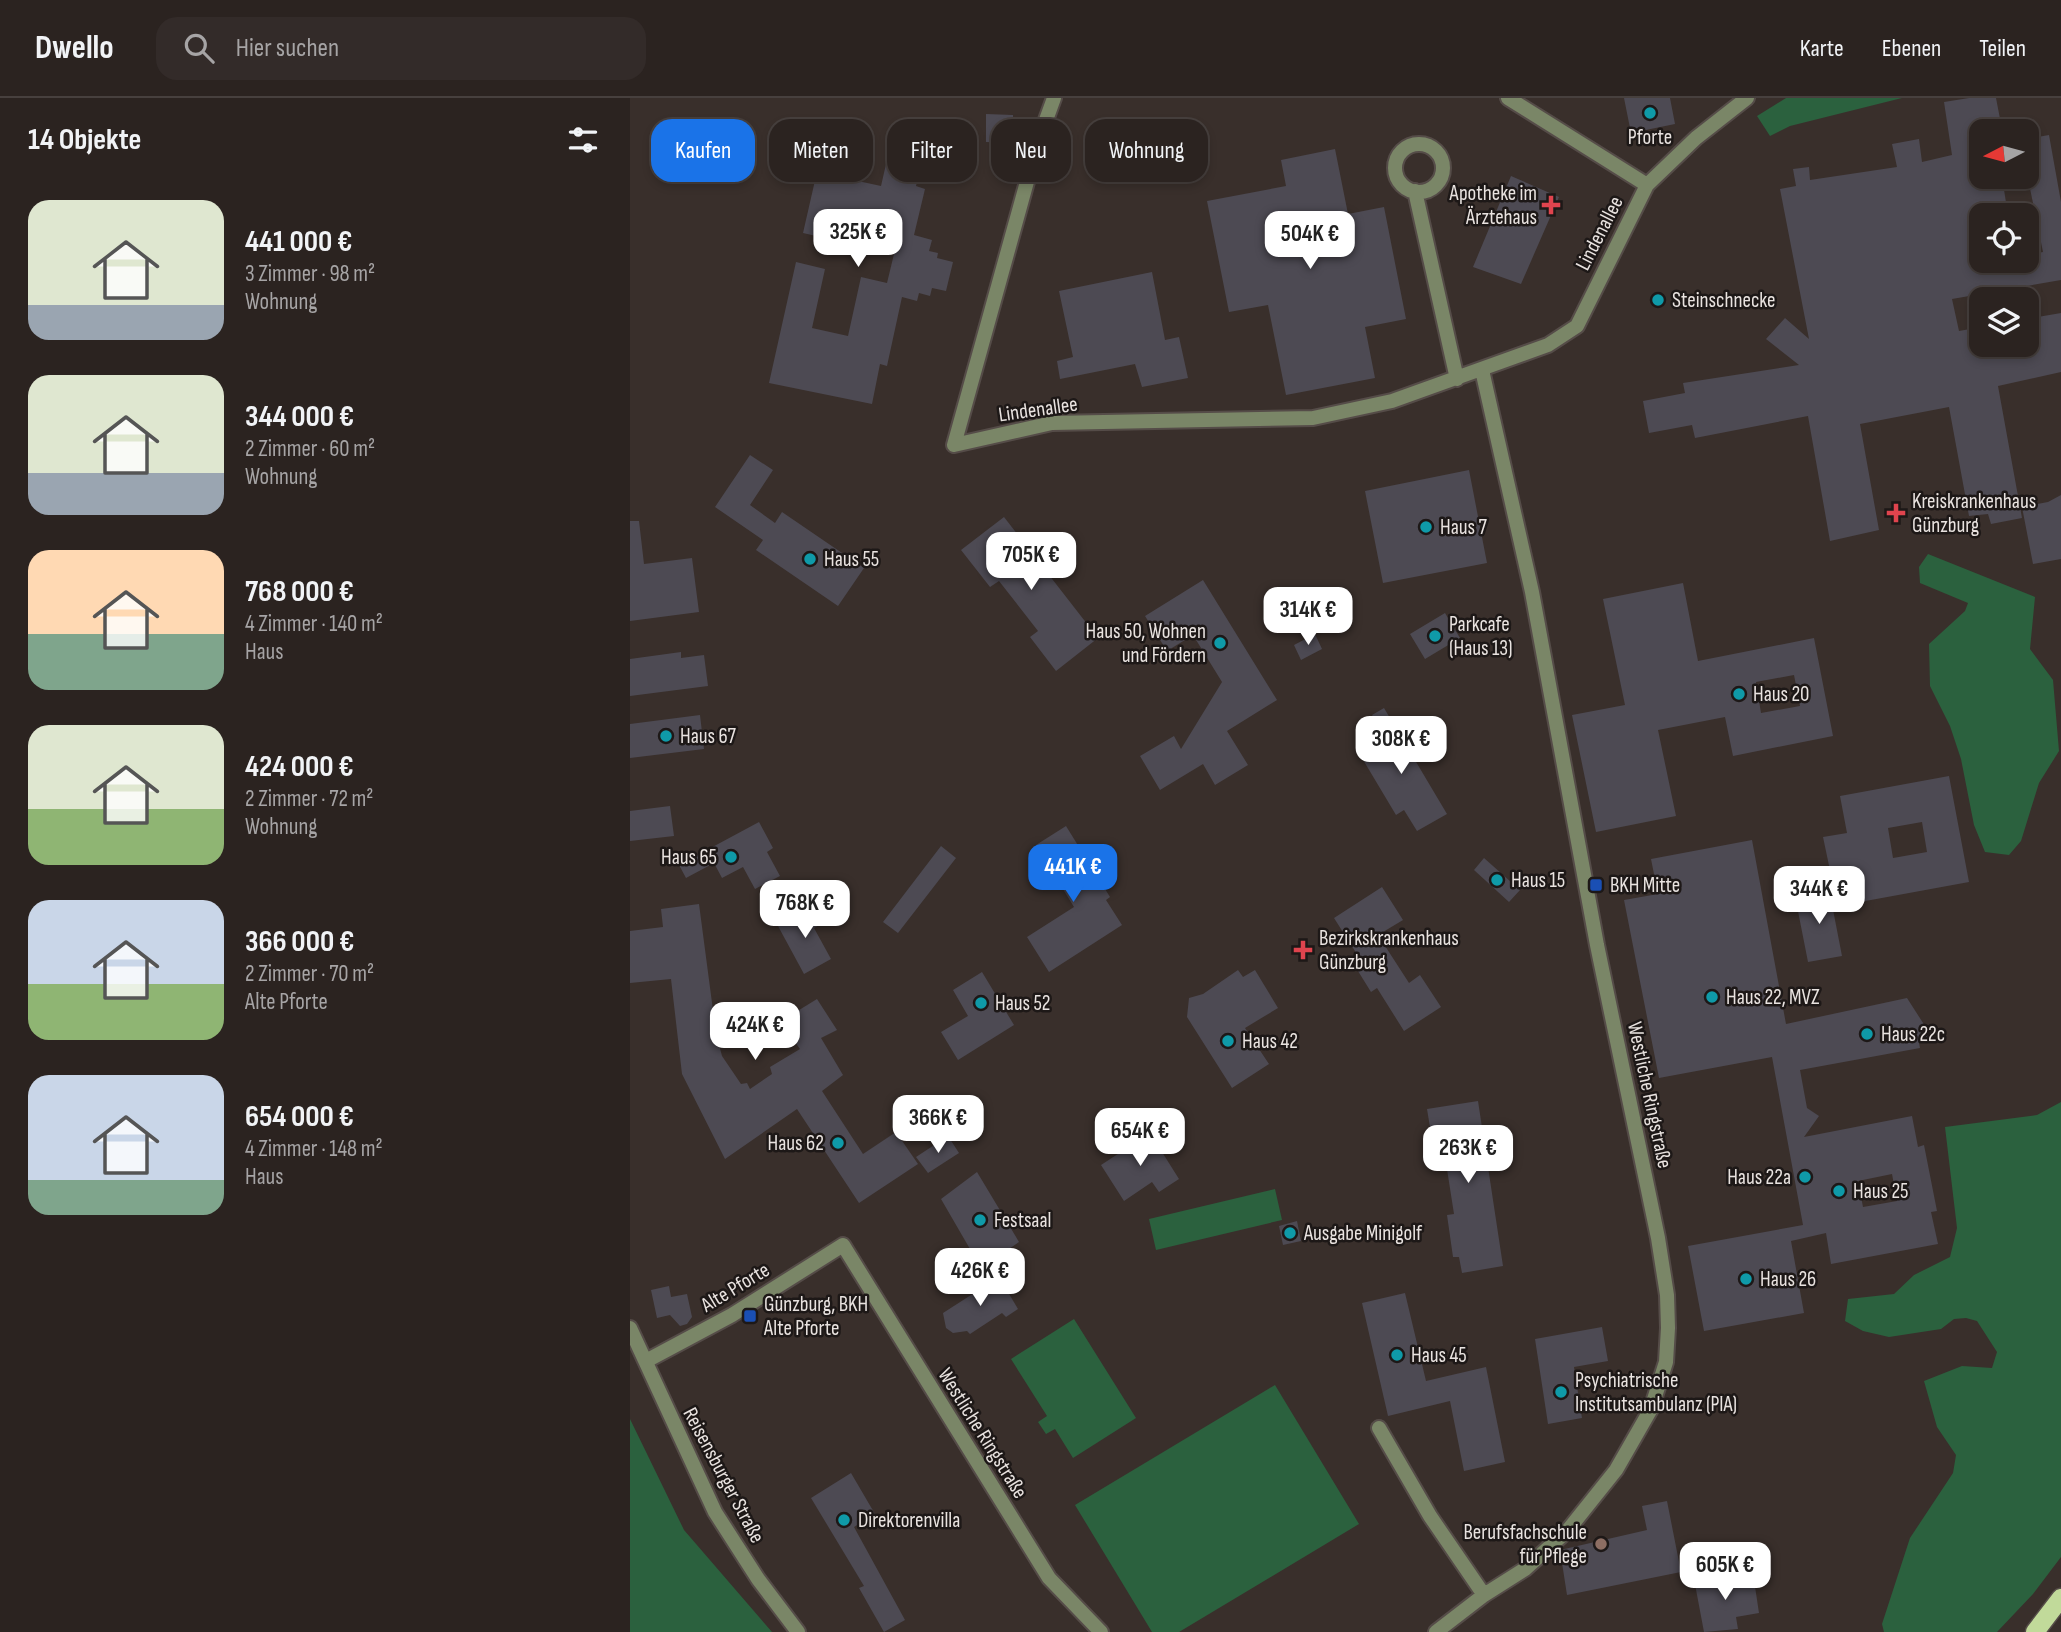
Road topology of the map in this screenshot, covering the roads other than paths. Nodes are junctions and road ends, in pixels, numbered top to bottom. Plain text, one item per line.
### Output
1 (1054, 98) edge
2 (1508, 98) edge
3 (1747, 98) edge
4 (1647, 185) junction
5 (1415, 191) dead end
6 (1482, 370) junction
7 (1457, 379) junction
8 (842, 1245) joint
9 (630, 1328) edge
10 (646, 1362) junction
11 (1379, 1428) dead end
12 (1484, 1595) junction
13 (2061, 1598) edge
14 (798, 1632) edge
15 (1101, 1632) edge
16 (1436, 1632) edge
17 (2035, 1632) edge

1 - 7 street, Lindenallee
2 - 4 street
3 - 4 street, Lindenallee
4 - 6 street, Lindenallee
5 - 7 street
6 - 7 street, Lindenallee
6 - 12 street, Westliche Ringstraße
8 - 10 street, Alte Pforte
8 - 15 street, Westliche Ringstraße
9 - 10 street, Reisensburger Straße
10 - 14 street, Reisensburger Straße
11 - 12 street
12 - 16 street, Westliche Ringstraße
13 - 17 main road

